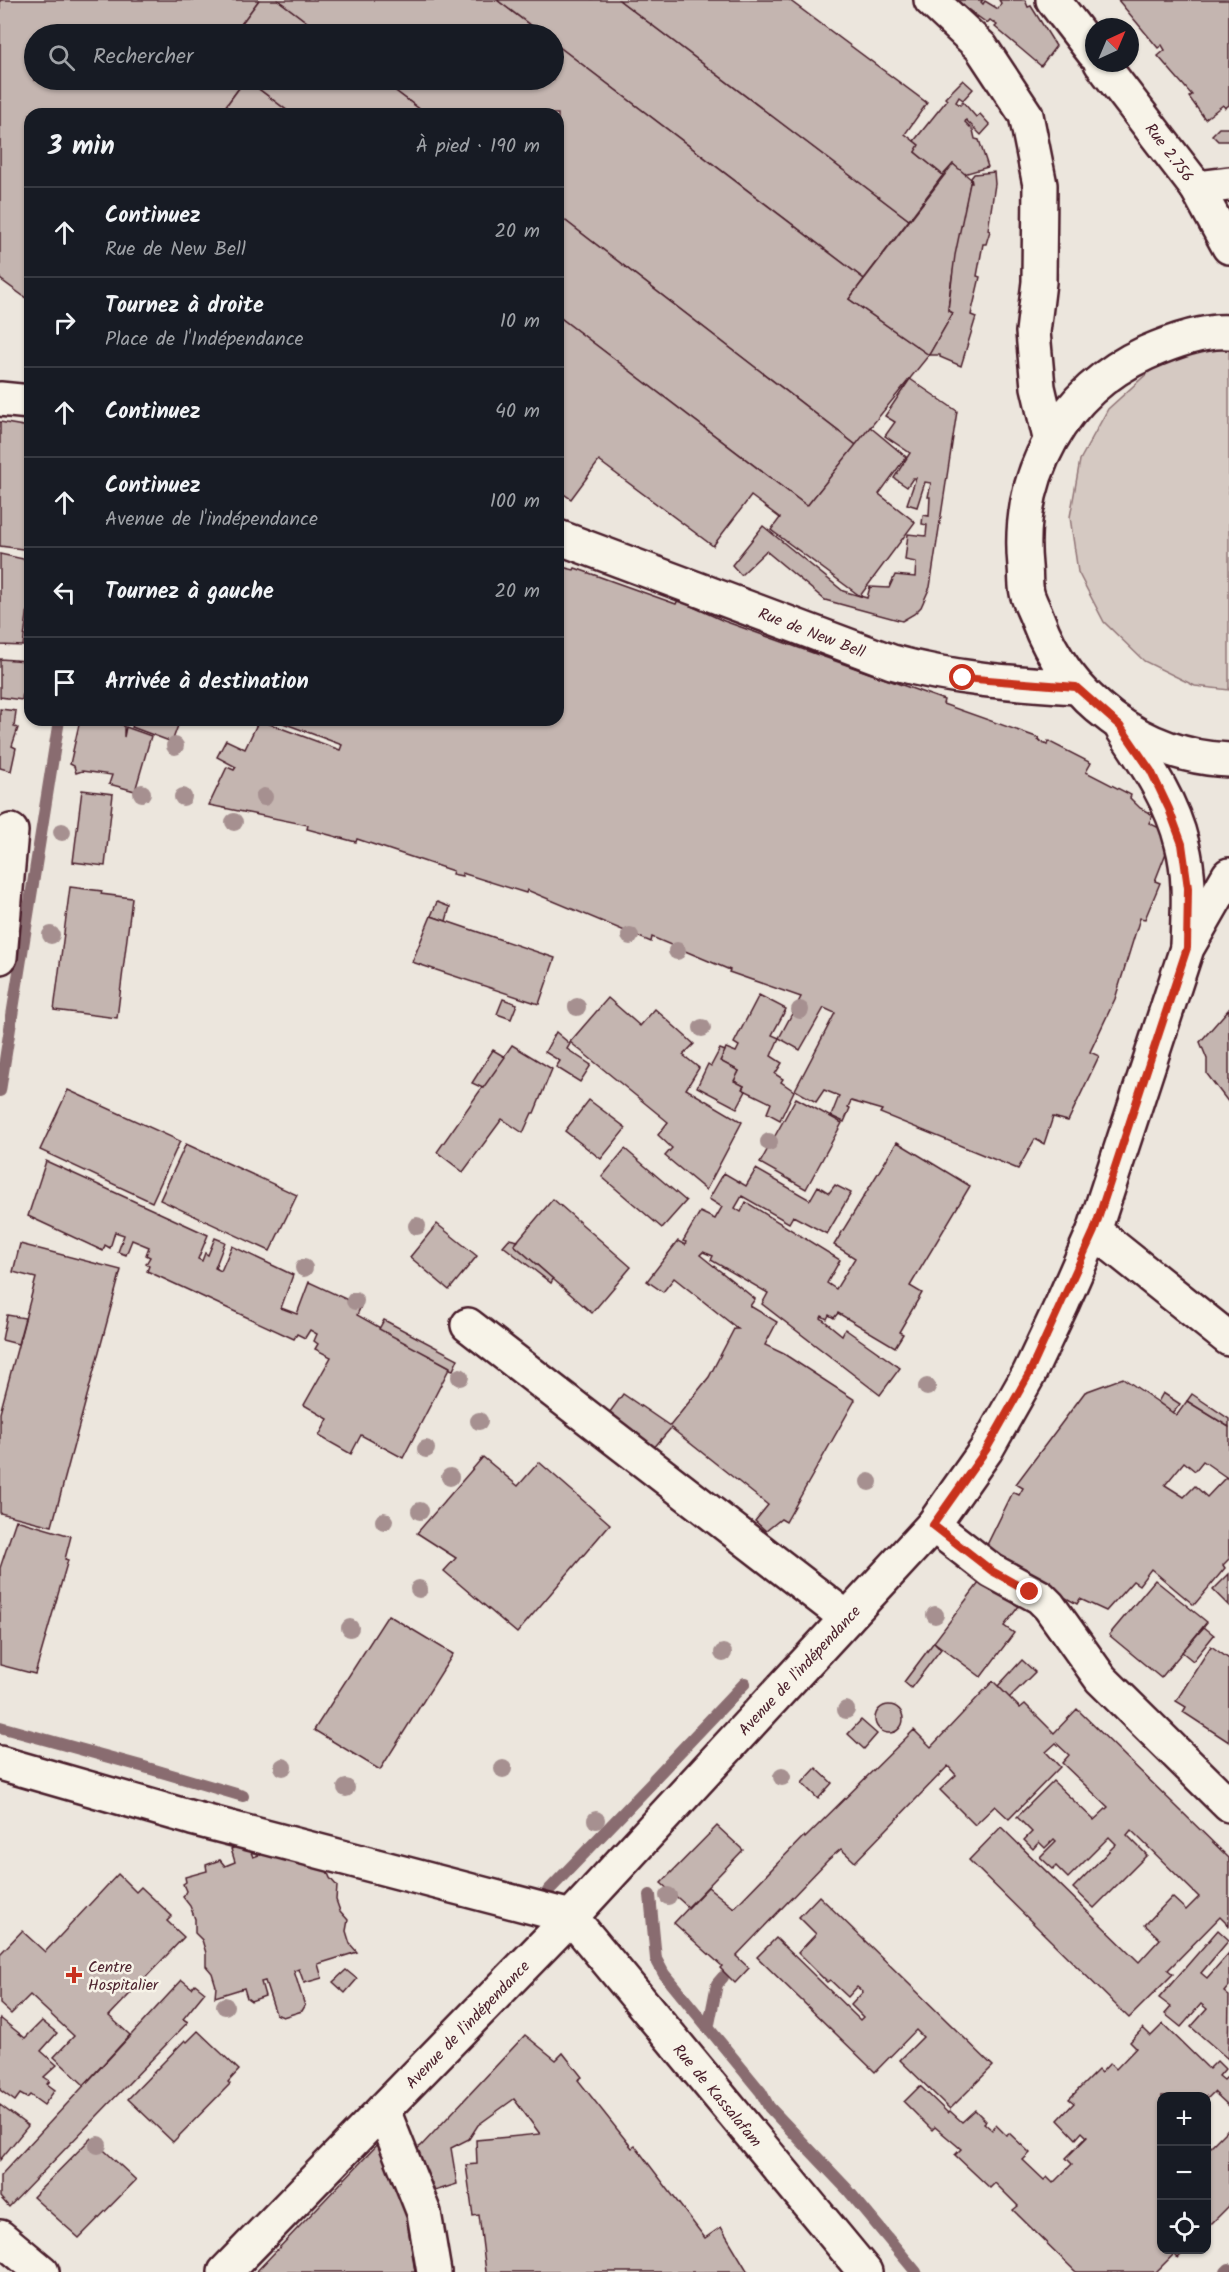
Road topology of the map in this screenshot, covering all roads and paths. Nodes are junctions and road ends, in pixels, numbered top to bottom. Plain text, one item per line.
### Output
1 (931, 0) edge
2 (1053, 0) edge
3 (1085, 41) edge
4 (1108, 72) edge
5 (1229, 184) edge
6 (1197, 188) junction
7 (1229, 247) edge
8 (1229, 332) edge
9 (0, 399) edge
10 (24, 401) edge
11 (1050, 438) junction
12 (564, 539) edge
13 (1076, 687) junction
14 (1120, 726) junction
15 (1229, 760) edge
16 (11, 831) dead end
17 (1229, 875) edge
18 (1187, 948) junction
19 (0, 957) edge
20 (1094, 1231) junction
21 (468, 1325) dead end
22 (1229, 1340) edge
23 (933, 1525) junction
24 (847, 1618) junction
25 (0, 1763) edge
26 (1229, 1805) edge
27 (571, 1917) junction
28 (383, 2110) junction
29 (0, 2237) edge
30 (42, 2272) edge
31 (225, 2272) edge
32 (434, 2272) edge
33 (865, 2272) edge

1 - 11 street
2 - 3 street
4 - 6 street, Rue 2.756
5 - 6 street
6 - 7 street, Rue 2.756
8 - 11 street
9 - 10 street
11 - 13 street
12 - 13 street, Rue de New Bell
13 - 14 street
14 - 15 street
14 - 18 street
16 - 19 street
17 - 18 street
18 - 20 street, Avenue de l'indépendance
20 - 22 street
20 - 23 street, Avenue de l'indépendance
21 - 24 street
23 - 24 street, Avenue de l'indépendance
23 - 26 street
24 - 27 street, Avenue de l'indépendance
25 - 27 street
27 - 28 street, Avenue de l'indépendance
27 - 33 street, Rue de Kassalafam
28 - 31 street, Avenue de l'indépendance
28 - 32 street
29 - 30 street

